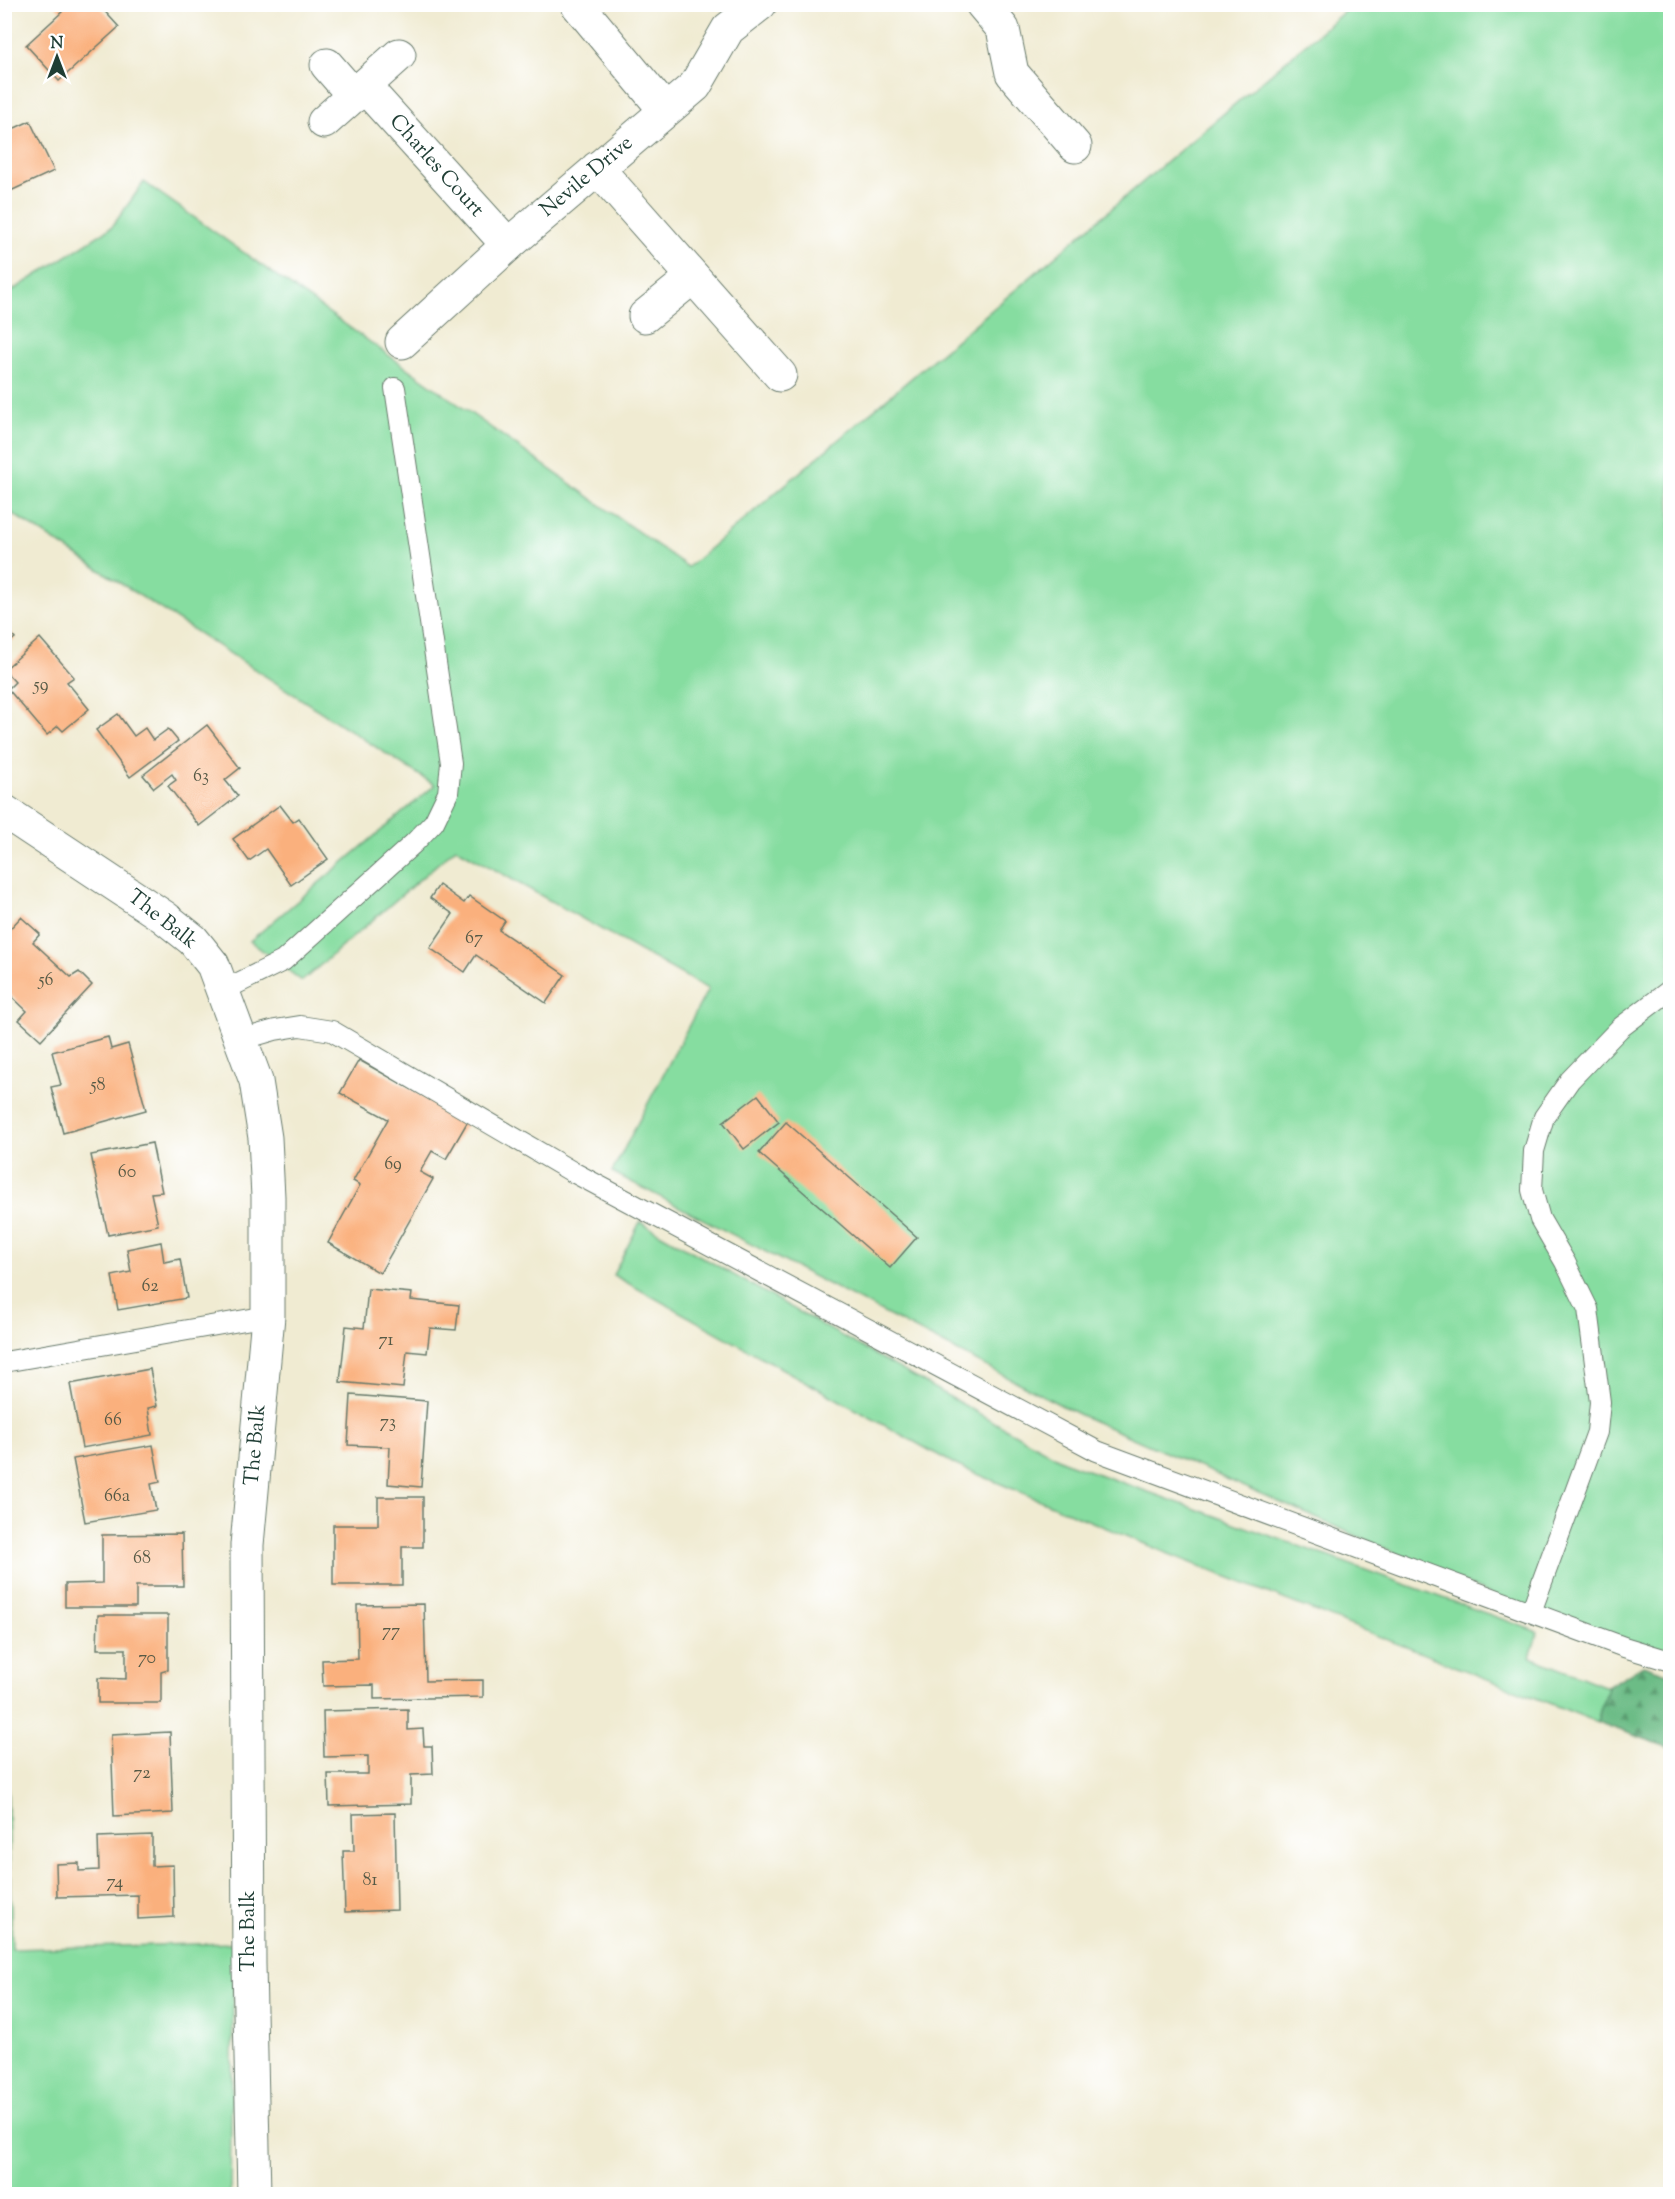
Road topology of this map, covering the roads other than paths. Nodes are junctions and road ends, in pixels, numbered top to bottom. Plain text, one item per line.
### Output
1 (577, 4) edge
2 (760, 4) edge
3 (982, 4) edge
4 (399, 55) dead end
5 (327, 65) dead end
6 (359, 91) junction
7 (665, 110) junction
8 (324, 122) dead end
9 (1075, 146) dead end
10 (597, 168) junction
11 (508, 245) junction
12 (693, 277) junction
13 (645, 316) dead end
14 (402, 342) dead end
15 (780, 375) dead end
16 (394, 388) dead end
17 (4, 811) edge
18 (1671, 990) edge
19 (222, 991) junction
20 (240, 1040) junction
21 (268, 1317) junction
22 (4, 1362) edge
23 (1531, 1612) junction
24 (1671, 1661) edge
25 (254, 2194) edge

1 - 7 street
2 - 7 street, Nevile Drive
3 - 9 street
4 - 6 street
5 - 6 street, Charles Court
6 - 8 street
6 - 11 street, Charles Court
7 - 10 street, Nevile Drive
10 - 11 street, Nevile Drive
10 - 12 street
11 - 14 street, Nevile Drive
12 - 13 street
12 - 15 street
16 - 19 lane
17 - 19 street, The Balk
18 - 23 lane
19 - 20 street, The Balk
20 - 21 street, The Balk
20 - 23 lane
21 - 22 lane
21 - 25 street, The Balk
23 - 24 lane

